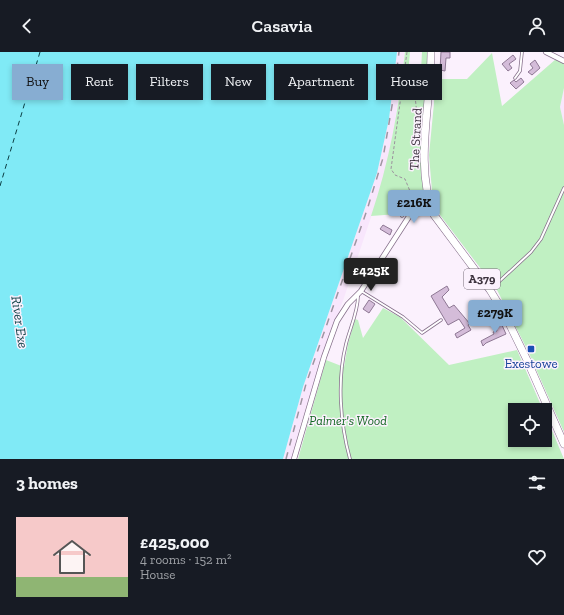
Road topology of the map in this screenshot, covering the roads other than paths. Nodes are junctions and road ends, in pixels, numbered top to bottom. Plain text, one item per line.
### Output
1 (431, 52) edge
2 (522, 52) edge
3 (546, 52) edge
4 (564, 61) edge
5 (514, 78) dead end
6 (564, 188) edge
7 (429, 202) junction
8 (416, 207) junction
9 (402, 216) dead end
10 (490, 290) junction
11 (361, 291) junction
12 (358, 296) junction
13 (441, 320) dead end
14 (564, 444) edge
15 (294, 459) edge
16 (350, 459) edge

1 - 7 main road, The Strand / A379
2 - 5 lane
3 - 4 street
6 - 10 lane
7 - 8 street
7 - 10 main road, A379
8 - 9 lane
8 - 11 street
10 - 14 main road, A379
11 - 12 street
11 - 13 lane
12 - 15 street
12 - 16 lane

